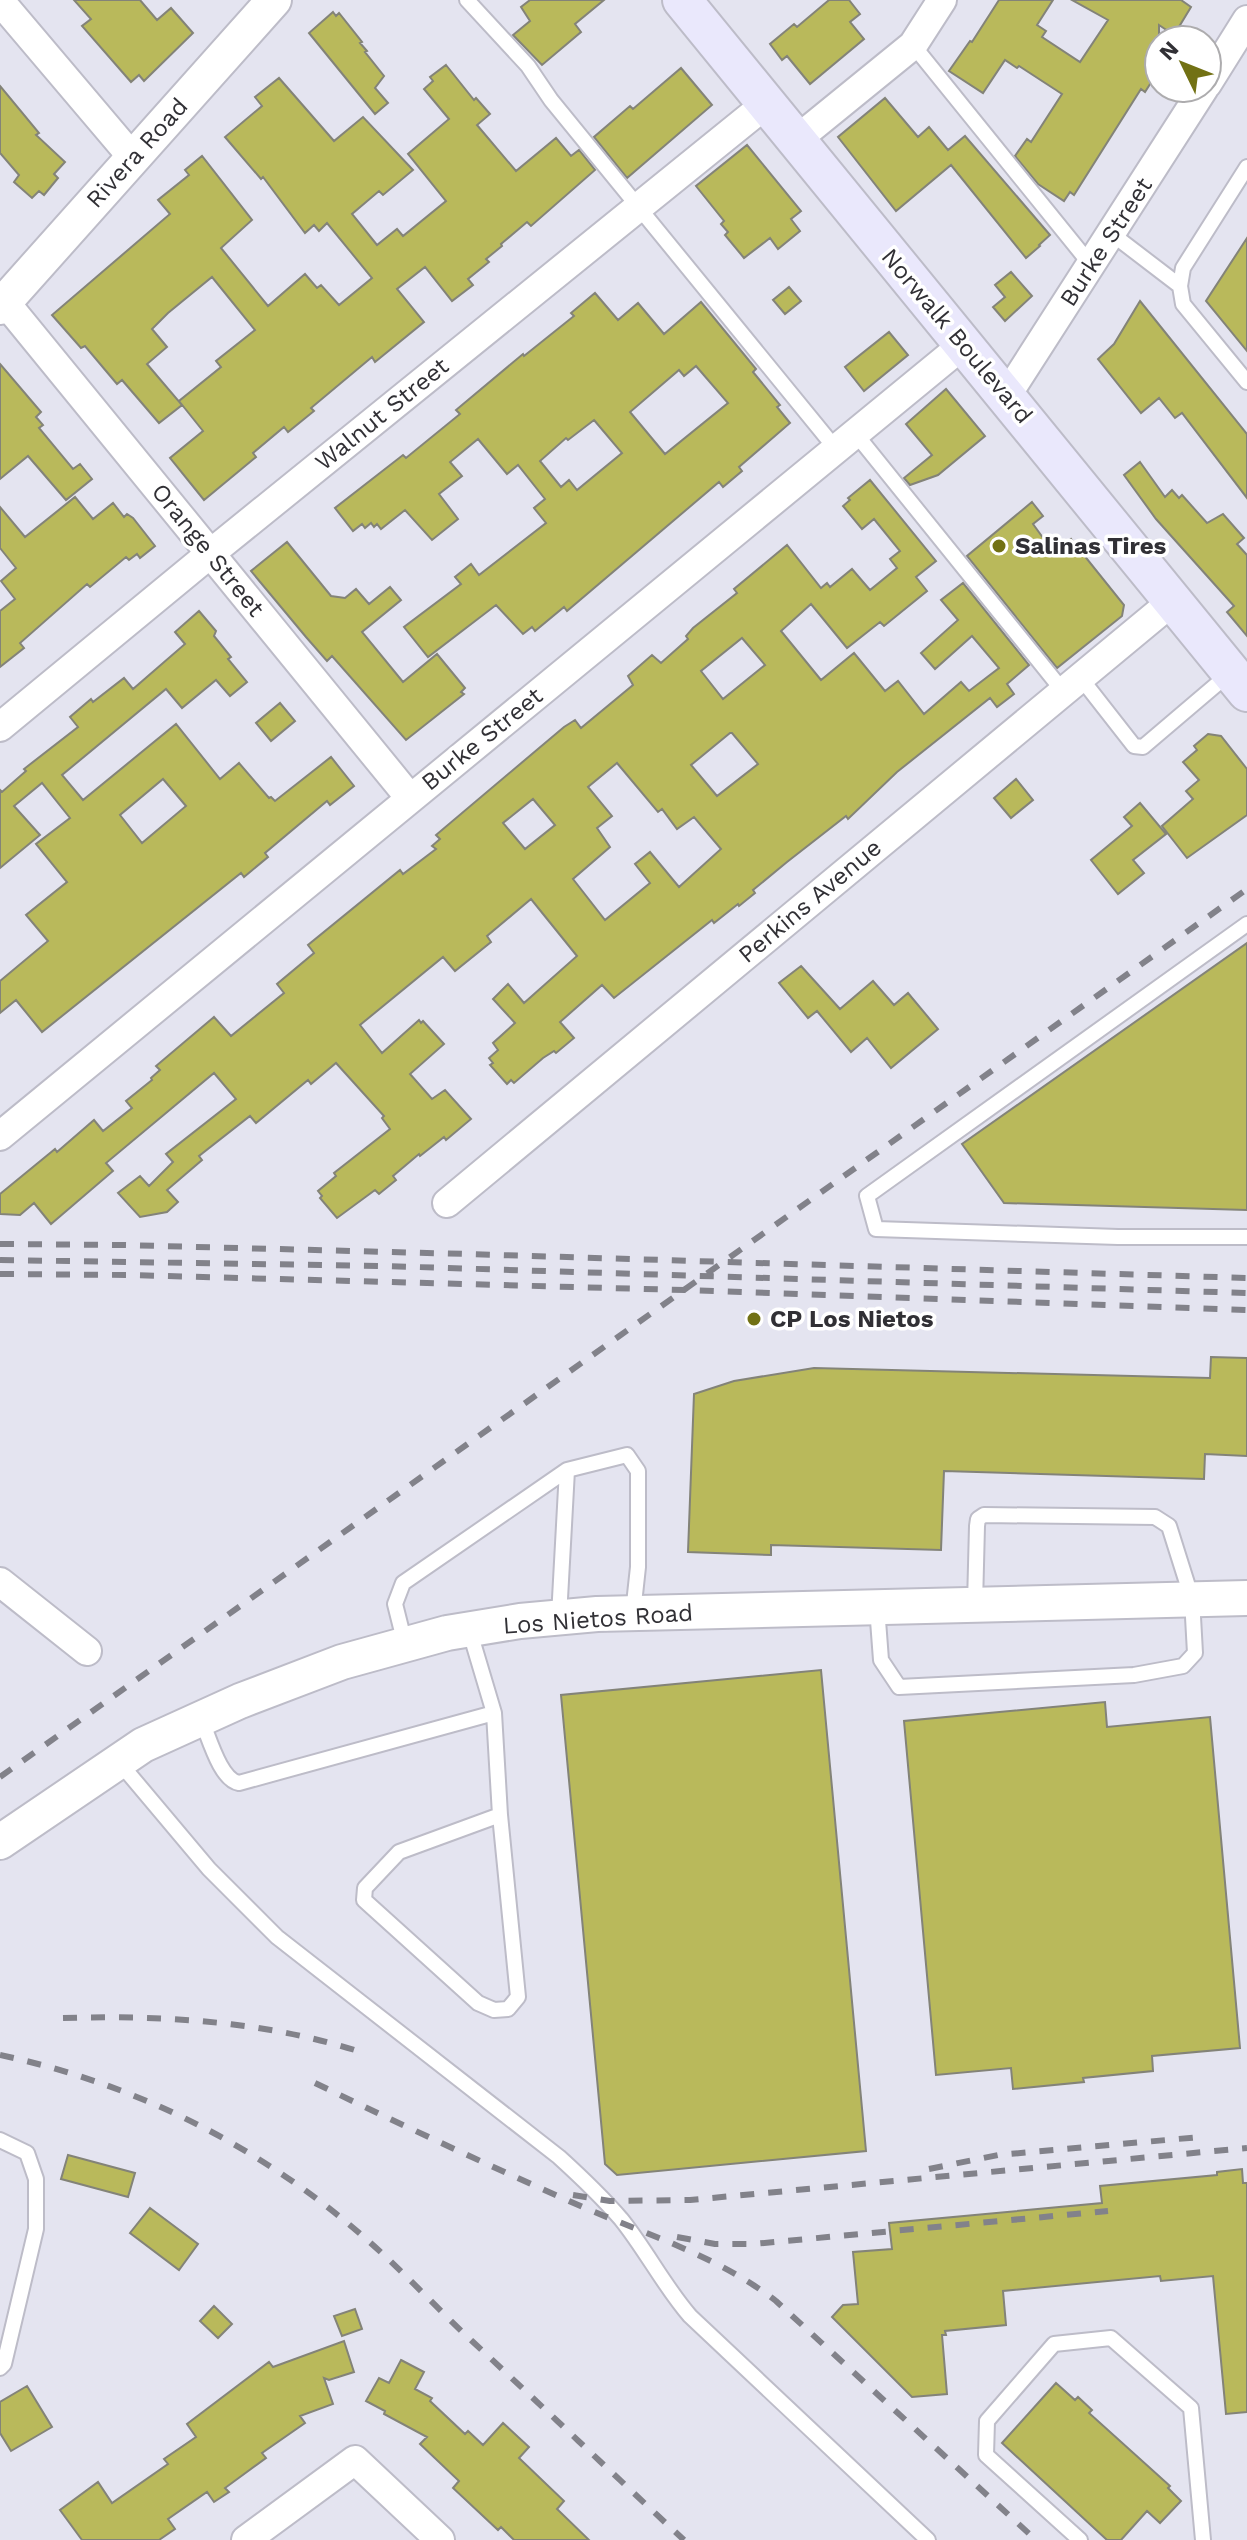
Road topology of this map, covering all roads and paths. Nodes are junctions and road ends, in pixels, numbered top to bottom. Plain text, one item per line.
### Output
1 (467, 0) edge
2 (682, 0) edge
3 (942, 0) edge
4 (0, 1) edge
5 (262, 8) edge
6 (1247, 20) edge
7 (913, 45) junction
8 (1223, 59) edge
9 (766, 104) junction
10 (1195, 104) edge
11 (795, 141) junction
12 (133, 158) junction
13 (1247, 167) edge
14 (638, 207) junction
15 (1112, 234) junction
16 (1091, 265) junction
17 (1180, 286) junction
18 (2, 304) edge
19 (964, 344) junction
20 (1247, 382) edge
21 (1007, 395) junction
22 (846, 441) junction
23 (211, 553) junction
24 (1174, 600) junction
25 (1072, 684) junction
26 (1241, 690) edge
27 (0, 727) edge
28 (410, 798) junction
29 (1247, 924) edge
30 (0, 1136) edge
31 (447, 1203) dead end
32 (1247, 1237) edge
33 (567, 1470) junction
34 (0, 1582) edge
35 (1247, 1598) edge
36 (1192, 1599) junction
37 (975, 1605) junction
38 (877, 1607) junction
39 (633, 1613) junction
40 (559, 1617) junction
41 (469, 1629) junction
42 (405, 1644) junction
43 (87, 1651) dead end
44 (494, 1713) junction
45 (201, 1719) junction
46 (119, 1762) junction
47 (500, 1815) junction
48 (0, 1842) edge
49 (0, 2140) edge
50 (0, 2368) edge
51 (1198, 2539) edge
52 (246, 2540) edge
53 (440, 2540) edge
54 (928, 2540) edge
55 (1080, 2540) edge

1 - 14 lane
2 - 9 main road, Norwalk Boulevard
3 - 7 street
4 - 12 street
5 - 12 street, Rivera Road
6 - 8 street, Burke Street
7 - 11 street
7 - 16 lane
9 - 11 main road, Norwalk Boulevard
9 - 14 street, Walnut Street
10 - 15 street, Burke Street
11 - 19 main road, Norwalk Boulevard
12 - 18 street, Rivera Road
13 - 17 lane
14 - 22 lane
14 - 23 street, Walnut Street
15 - 16 street, Burke Street
15 - 17 lane
16 - 21 street, Burke Street
17 - 20 lane
18 - 23 street, Orange Street
19 - 21 main road, Norwalk Boulevard
19 - 22 street, Burke Street
21 - 24 main road, Norwalk Boulevard
22 - 25 lane
22 - 28 street, Burke Street
23 - 27 street, Walnut Street
23 - 28 street, Orange Street
24 - 25 street, Perkins Avenue
24 - 26 main road, Norwalk Boulevard
25 - 26 lane
25 - 31 street, Perkins Avenue
28 - 30 street, Burke Street
29 - 32 lane
33 - 39 lane
33 - 40 lane
33 - 42 lane
34 - 43 street
35 - 36 street, Los Nietos Road
36 - 37 street, Los Nietos Road
36 - 37 lane
36 - 38 lane
37 - 38 street, Los Nietos Road
38 - 39 street, Los Nietos Road
39 - 40 street, Los Nietos Road
40 - 41 street, Los Nietos Road
41 - 42 street, Los Nietos Road
41 - 44 lane
42 - 45 street, Los Nietos Road
44 - 45 lane
44 - 47 lane
45 - 46 street, Los Nietos Road
46 - 48 street, Los Nietos Road
46 - 54 lane
47 - 47 lane
49 - 50 lane
51 - 55 lane
52 - 53 street

